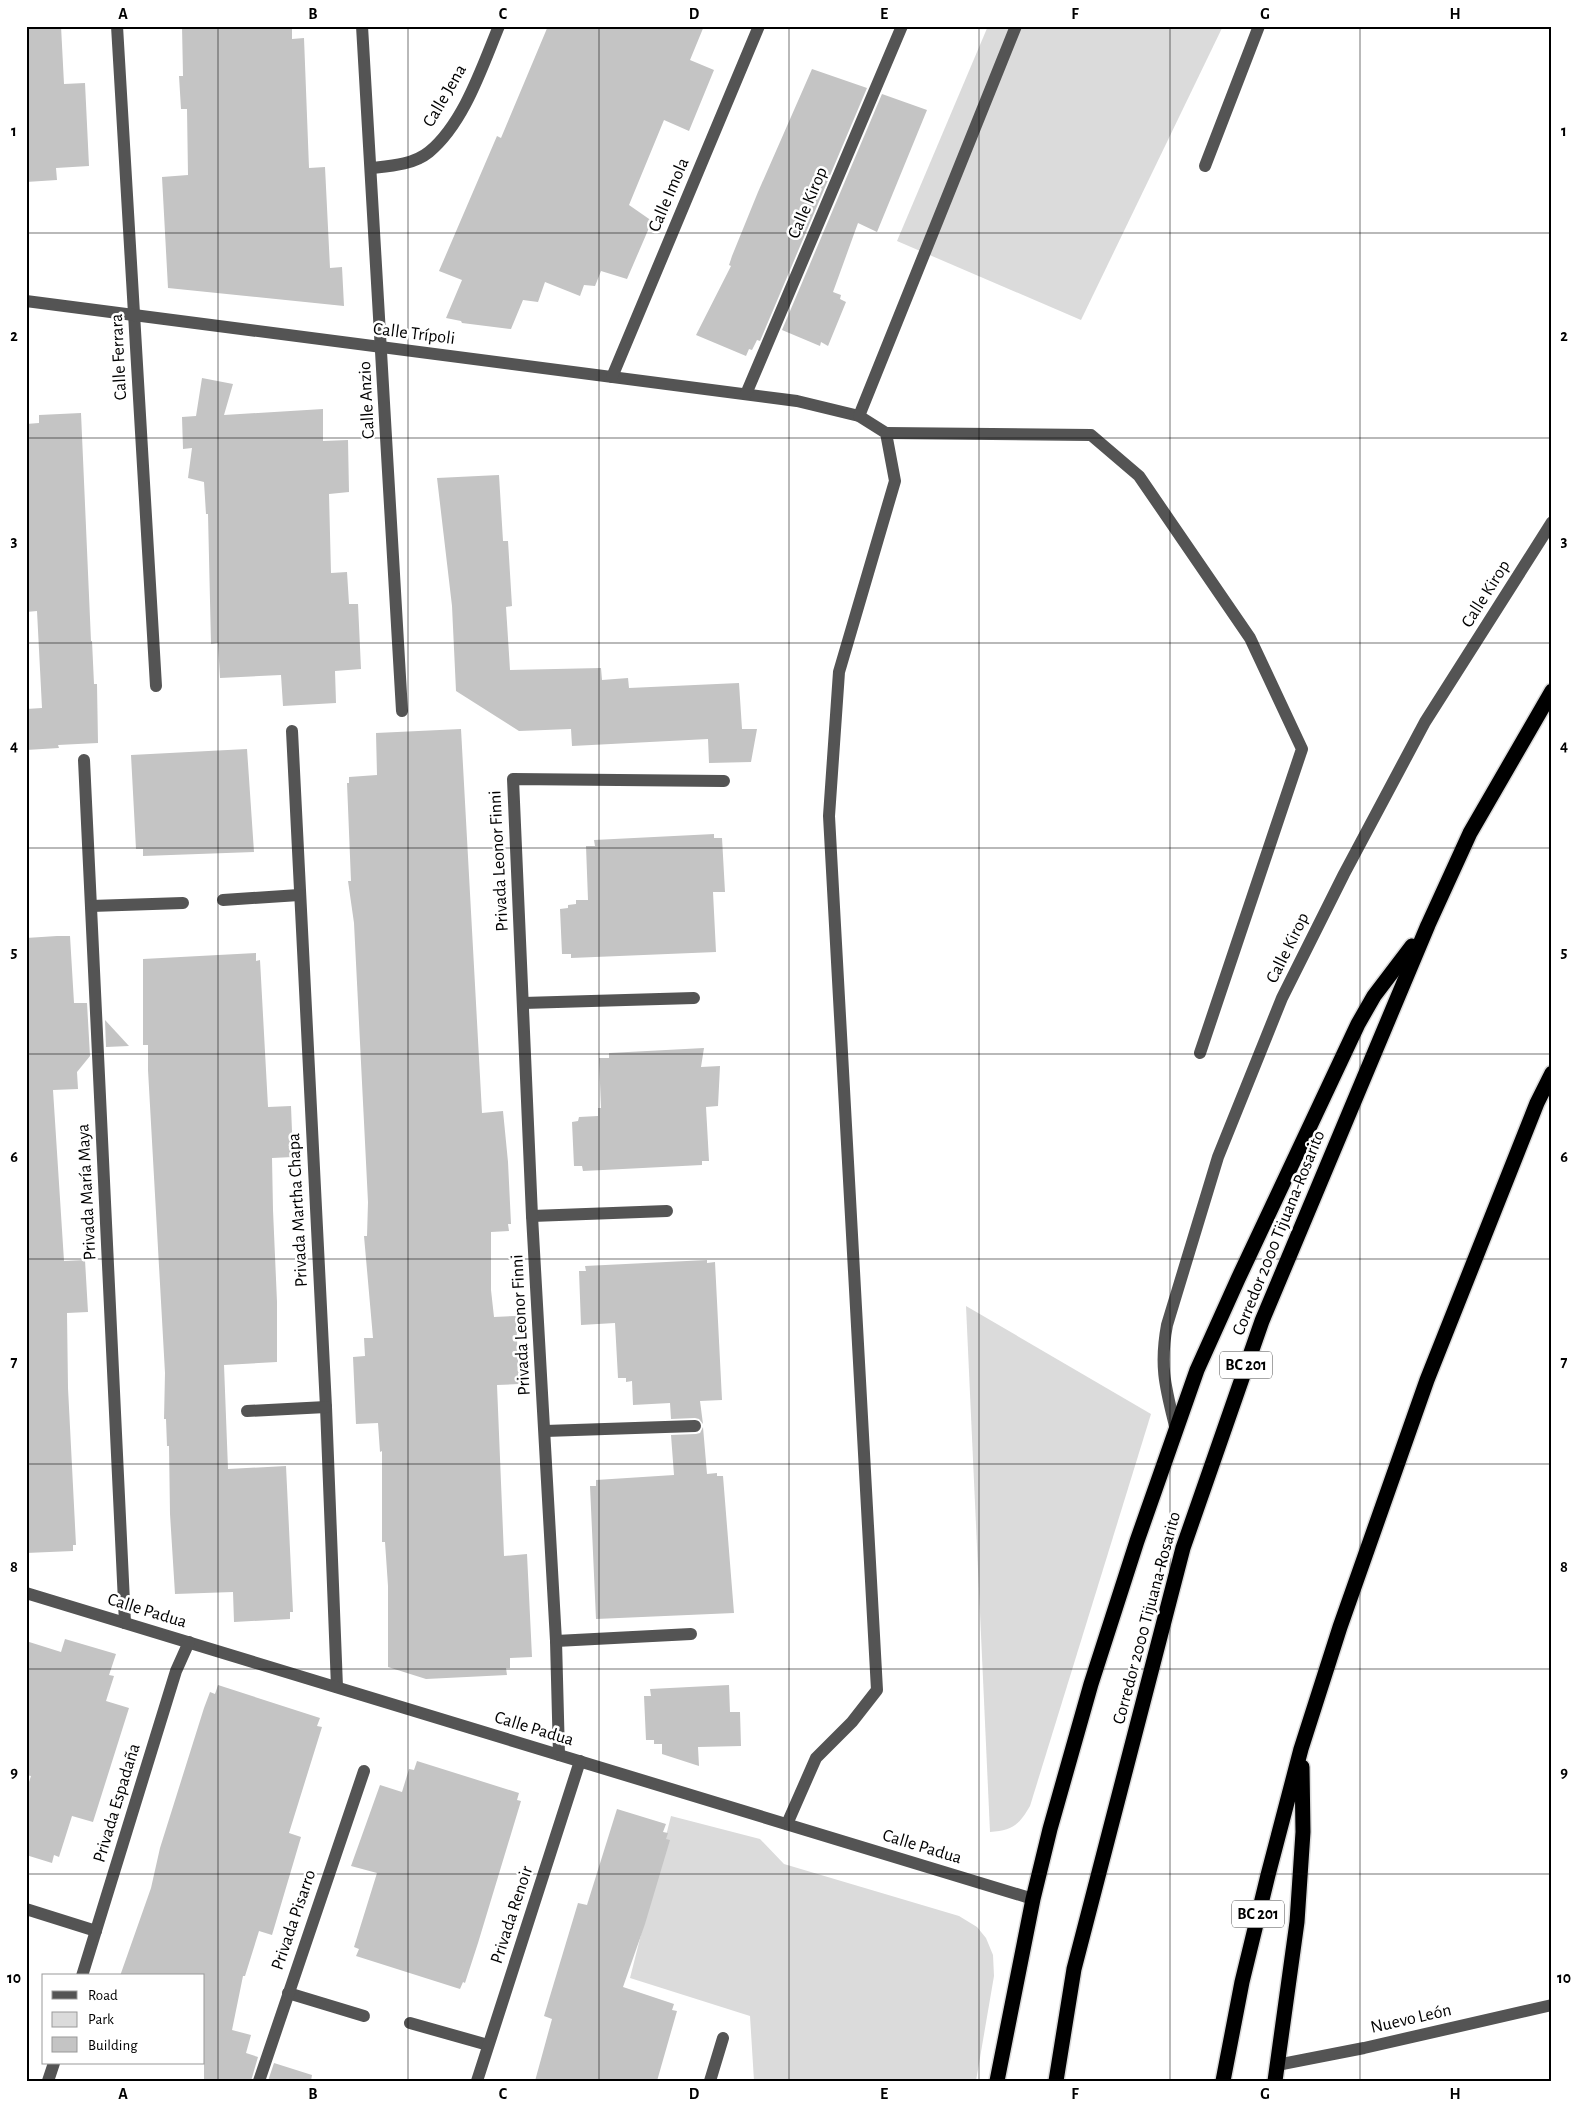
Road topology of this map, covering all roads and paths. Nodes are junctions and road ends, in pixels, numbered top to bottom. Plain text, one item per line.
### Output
1 (117, 26) edge
2 (362, 26) edge
3 (499, 26) edge
4 (758, 26) edge
5 (902, 26) edge
6 (1016, 26) edge
7 (1259, 26) edge
8 (1206, 166) dead end
9 (371, 168) junction
10 (26, 302) edge
11 (134, 315) junction
12 (381, 347) junction
13 (612, 377) junction
14 (746, 394) junction
15 (859, 416) junction
16 (886, 432) junction
17 (1552, 522) edge
18 (156, 686) dead end
19 (1552, 691) edge
20 (402, 711) dead end
21 (292, 731) dead end
22 (84, 760) dead end
23 (724, 781) dead end
24 (299, 895) junction
25 (223, 900) dead end
26 (183, 902) dead end
27 (91, 906) junction
28 (1428, 925) junction
29 (694, 998) dead end
30 (523, 1003) junction
31 (1200, 1053) dead end
32 (1552, 1073) edge
33 (667, 1211) dead end
34 (532, 1216) junction
35 (326, 1406) junction
36 (247, 1411) dead end
37 (695, 1426) dead end
38 (1176, 1430) junction
39 (545, 1432) junction
40 (26, 1593) edge
41 (125, 1623) junction
42 (691, 1634) dead end
43 (556, 1641) junction
44 (189, 1642) junction
45 (337, 1687) junction
46 (1301, 1749) junction
47 (559, 1755) junction
48 (580, 1761) junction
49 (364, 1771) dead end
50 (788, 1824) junction
51 (1032, 1898) junction
52 (26, 1909) edge
53 (96, 1931) junction
54 (83, 1974) edge
55 (288, 1993) junction
56 (1552, 2005) edge
57 (364, 2016) dead end
58 (410, 2023) dead end
59 (723, 2038) dead end
60 (488, 2045) junction
61 (54, 2064) edge
62 (1277, 2065) junction
63 (48, 2081) edge
64 (260, 2081) edge
65 (477, 2081) edge
66 (710, 2081) edge
67 (997, 2081) edge
68 (1056, 2081) edge
69 (1223, 2081) edge
70 (1275, 2081) edge

1 - 11 street, Calle Ferrara
2 - 9 street, Calle Anzio
3 - 9 street, Calle Jena
4 - 13 street, Calle Imola
5 - 14 street, Calle Kirop
6 - 15 street
7 - 8 street
9 - 12 street, Calle Anzio
10 - 11 street, Calle Trípoli
11 - 12 street, Calle Trípoli
11 - 18 street, Calle Ferrara
12 - 13 street, Calle Trípoli
12 - 20 street, Calle Anzio
13 - 14 street, Calle Trípoli
14 - 15 street, Calle Trípoli
15 - 16 street, Calle Trípoli
16 - 31 street
16 - 50 street
17 - 38 street, Calle Kirop
19 - 28 highway, Corredor 2000 Tijuana-Rosarito / BC 201
21 - 24 street, Privada Martha Chapa
22 - 27 street, Privada María Maya
23 - 30 street, Privada Leonor Finni
24 - 25 street
24 - 35 street, Privada Martha Chapa
26 - 27 street
27 - 41 street, Privada María Maya
28 - 38 highway
28 - 68 highway, Corredor 2000 Tijuana-Rosarito / BC 201
29 - 30 street
30 - 34 street, Privada Leonor Finni
32 - 46 highway, BC 201
33 - 34 street
34 - 39 street, Privada Leonor Finni
35 - 36 street
35 - 45 street, Privada Martha Chapa
37 - 39 street
38 - 51 highway
39 - 43 street, Privada Leonor Finni
40 - 41 street, Calle Padua
41 - 44 street, Calle Padua
42 - 43 street
43 - 47 street, Privada Leonor Finni
44 - 45 street, Calle Padua
44 - 53 street, Privada Espadaña
45 - 47 street, Calle Padua
46 - 62 highway
46 - 69 highway, BC 201
47 - 48 street, Calle Padua
48 - 50 street, Calle Padua
48 - 60 street, Privada Renoir
49 - 55 street, Privada Pisarro
50 - 51 street, Calle Padua
51 - 67 highway
52 - 53 street
53 - 54 street, Privada Espadaña
55 - 57 street
55 - 64 street, Privada Pisarro
56 - 62 street, Nuevo León
58 - 60 street
59 - 66 street
60 - 65 street, Privada Renoir
61 - 63 street
62 - 70 highway

